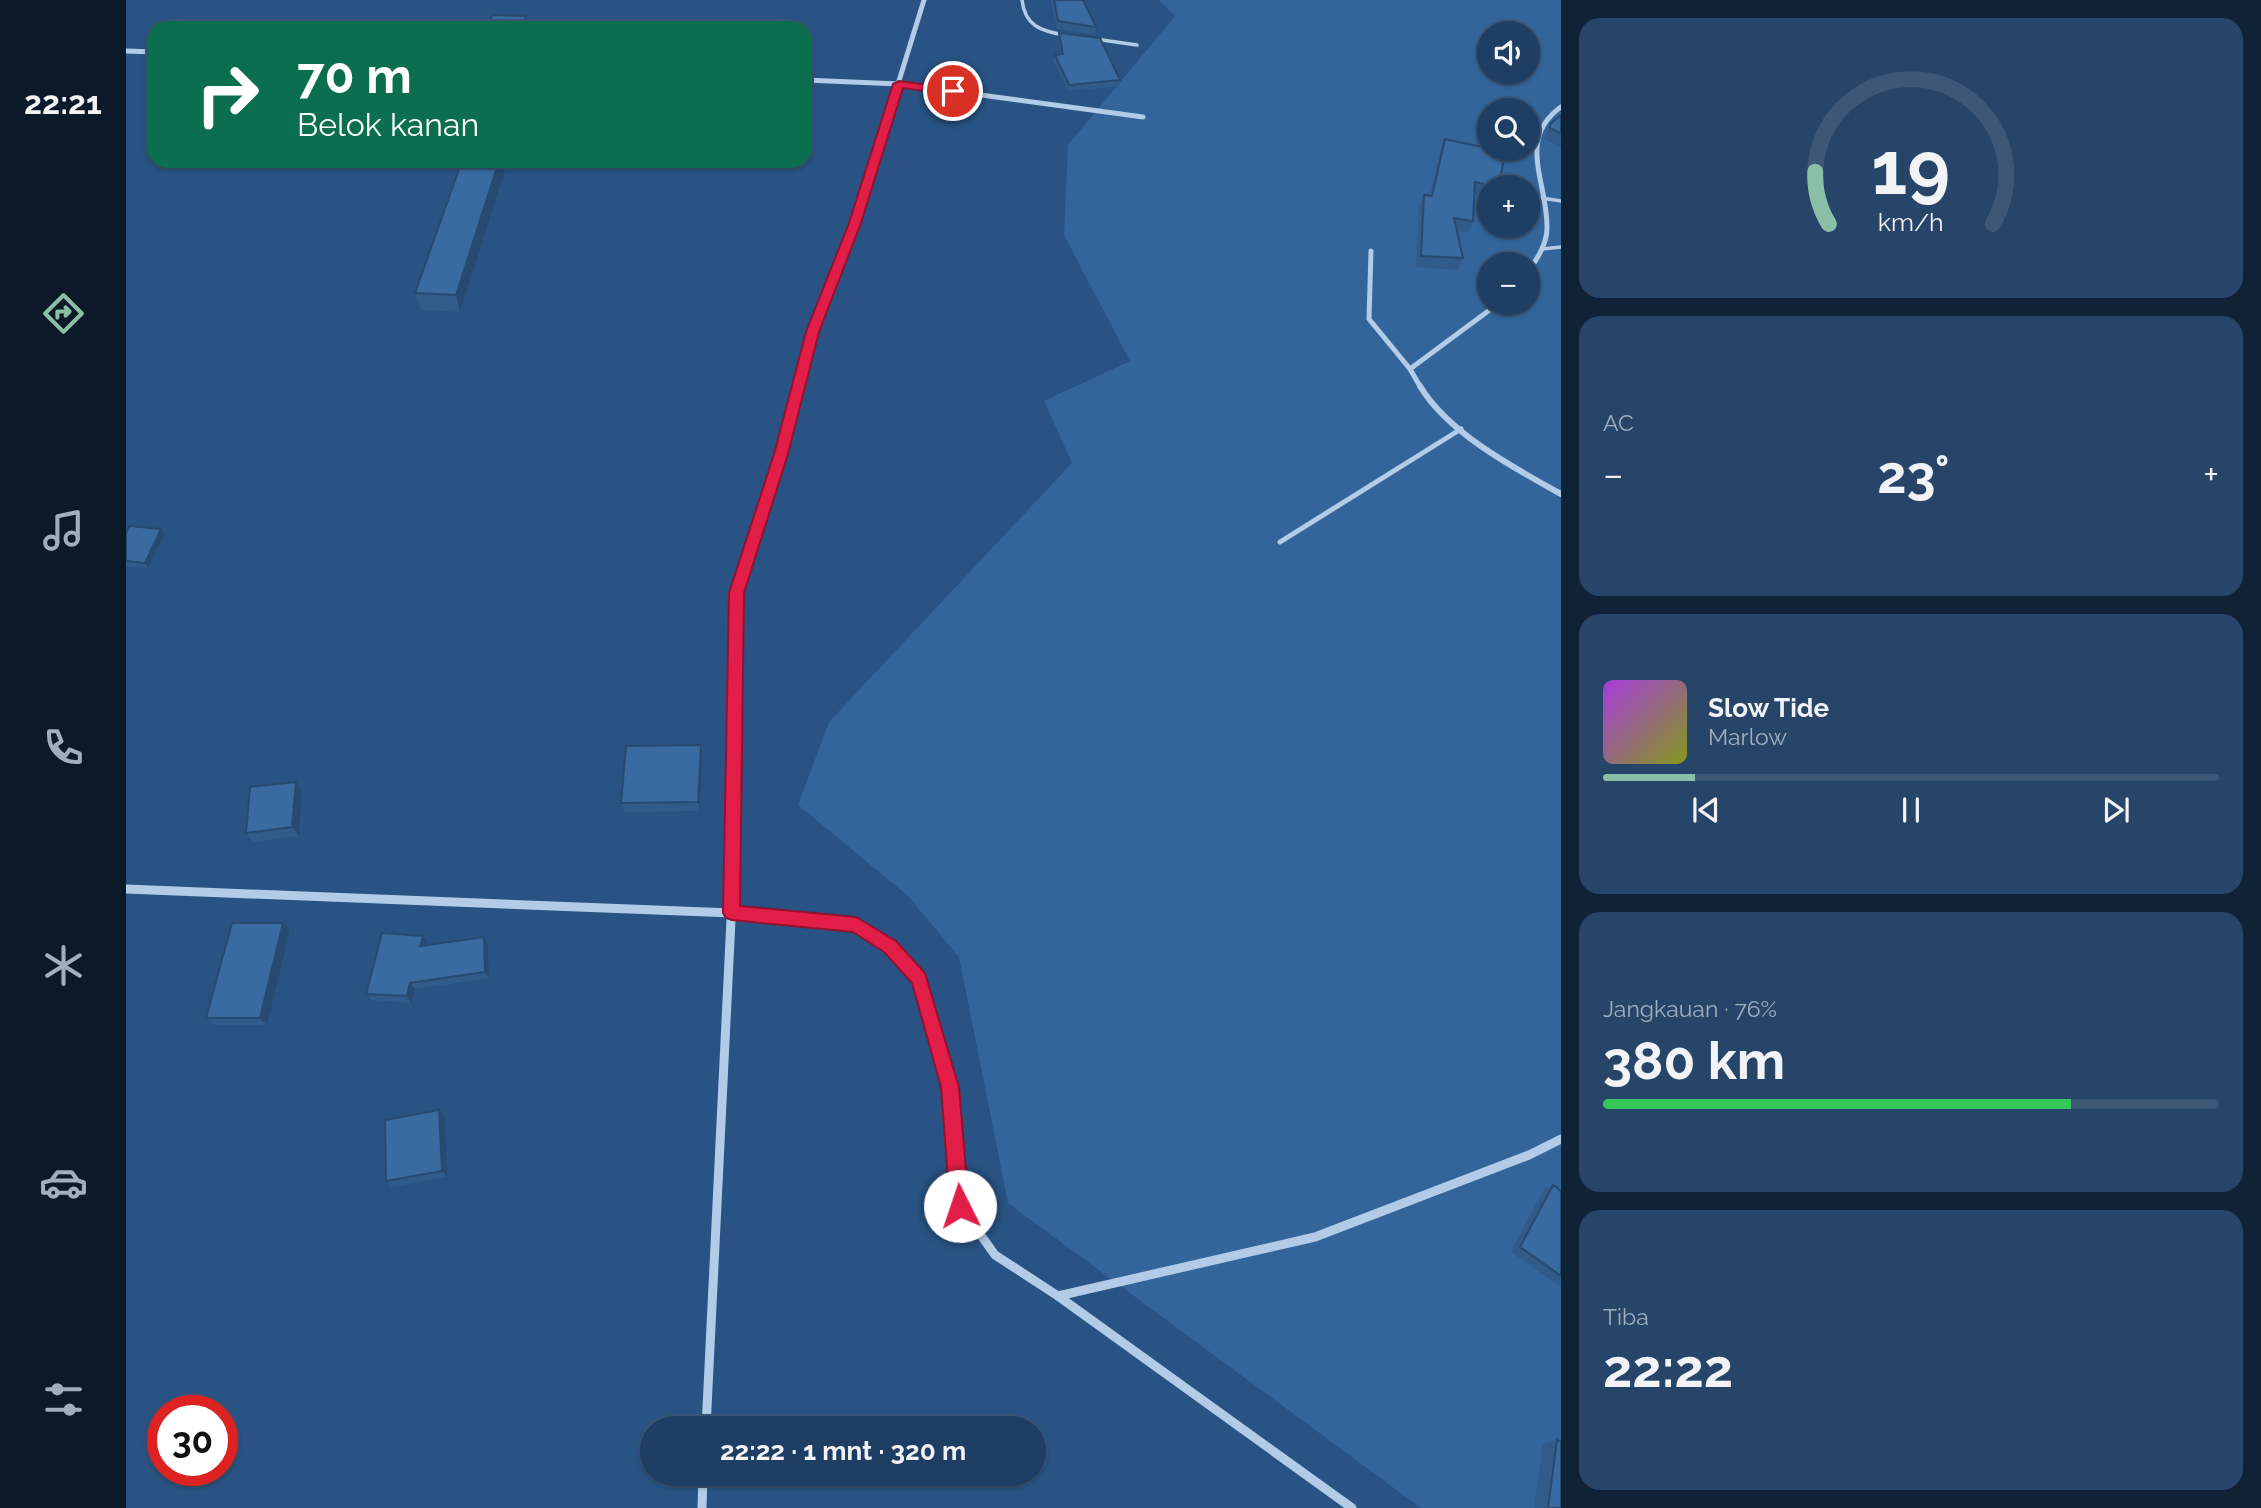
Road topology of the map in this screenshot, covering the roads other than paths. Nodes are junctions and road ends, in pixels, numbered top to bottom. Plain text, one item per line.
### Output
1 (924, 0) edge
2 (1022, 0) edge
3 (1073, 36) edge
4 (1086, 38) edge
5 (1137, 45) dead end
6 (126, 51) edge
7 (147, 52) edge
8 (812, 80) edge
9 (899, 84) junction
10 (1561, 107) edge
11 (1143, 117) dead end
12 (1542, 198) junction
13 (1561, 201) edge
14 (1561, 247) edge
15 (1542, 249) junction
16 (1371, 251) dead end
17 (1540, 252) edge
18 (1483, 315) edge
19 (1410, 369) junction
20 (1461, 429) junction
21 (1561, 494) edge
22 (1280, 542) dead end
23 (126, 889) edge
24 (732, 913) junction
25 (1561, 1139) edge
26 (1058, 1296) junction
27 (707, 1416) edge
28 (703, 1486) edge
29 (702, 1508) edge
30 (1352, 1508) edge

1 - 9 street
2 - 3 lane
4 - 5 lane
6 - 7 street
8 - 9 street
9 - 11 street
9 - 24 street
10 - 12 street
12 - 13 lane
12 - 15 street
14 - 15 lane
15 - 17 street
16 - 19 street
18 - 19 street
19 - 20 street
20 - 21 street
20 - 22 lane
23 - 24 street
24 - 26 street
24 - 27 street
25 - 26 street
26 - 30 street
28 - 29 street

